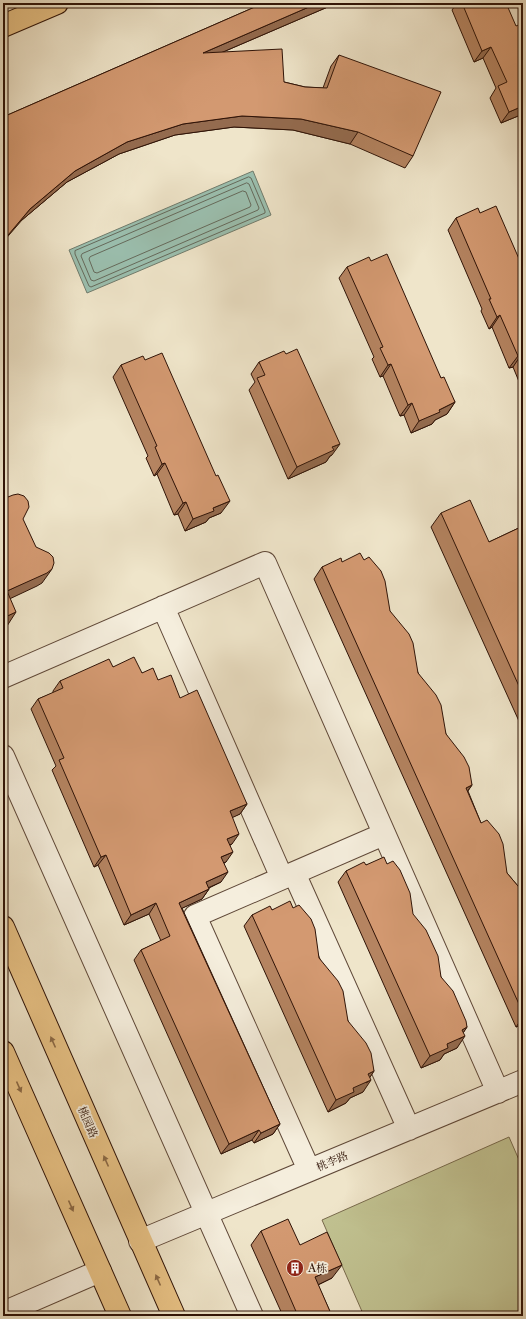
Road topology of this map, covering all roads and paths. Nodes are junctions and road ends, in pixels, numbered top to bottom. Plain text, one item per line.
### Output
1 (58, 3) edge
2 (3, 26) edge
3 (163, 607) junction
4 (3, 677) edge
5 (3, 756) edge
6 (384, 834) junction
7 (288, 876) junction
8 (3, 927) edge
9 (3, 1052) edge
10 (523, 1081) edge
11 (498, 1092) junction
12 (409, 1129) junction
13 (309, 1170) junction
14 (207, 1213) junction
15 (140, 1241) junction
16 (100, 1271) junction
17 (3, 1313) edge
18 (120, 1316) edge
19 (174, 1316) edge
20 (252, 1316) edge

1 - 2 main road
3 - 4 street
3 - 6 street
3 - 7 street
5 - 14 street
6 - 7 street
6 - 11 street
7 - 12 street
7 - 13 street
15 -> 8 main road, 桃园路
9 -> 16 main road
10 - 11 street, 桃李路
11 - 12 street, 桃李路
12 - 13 street, 桃李路
13 - 14 street, 桃李路
14 - 15 street, 桃李路
14 - 20 street
19 -> 15 main road, 桃园路
16 - 17 street
16 - 18 main road

